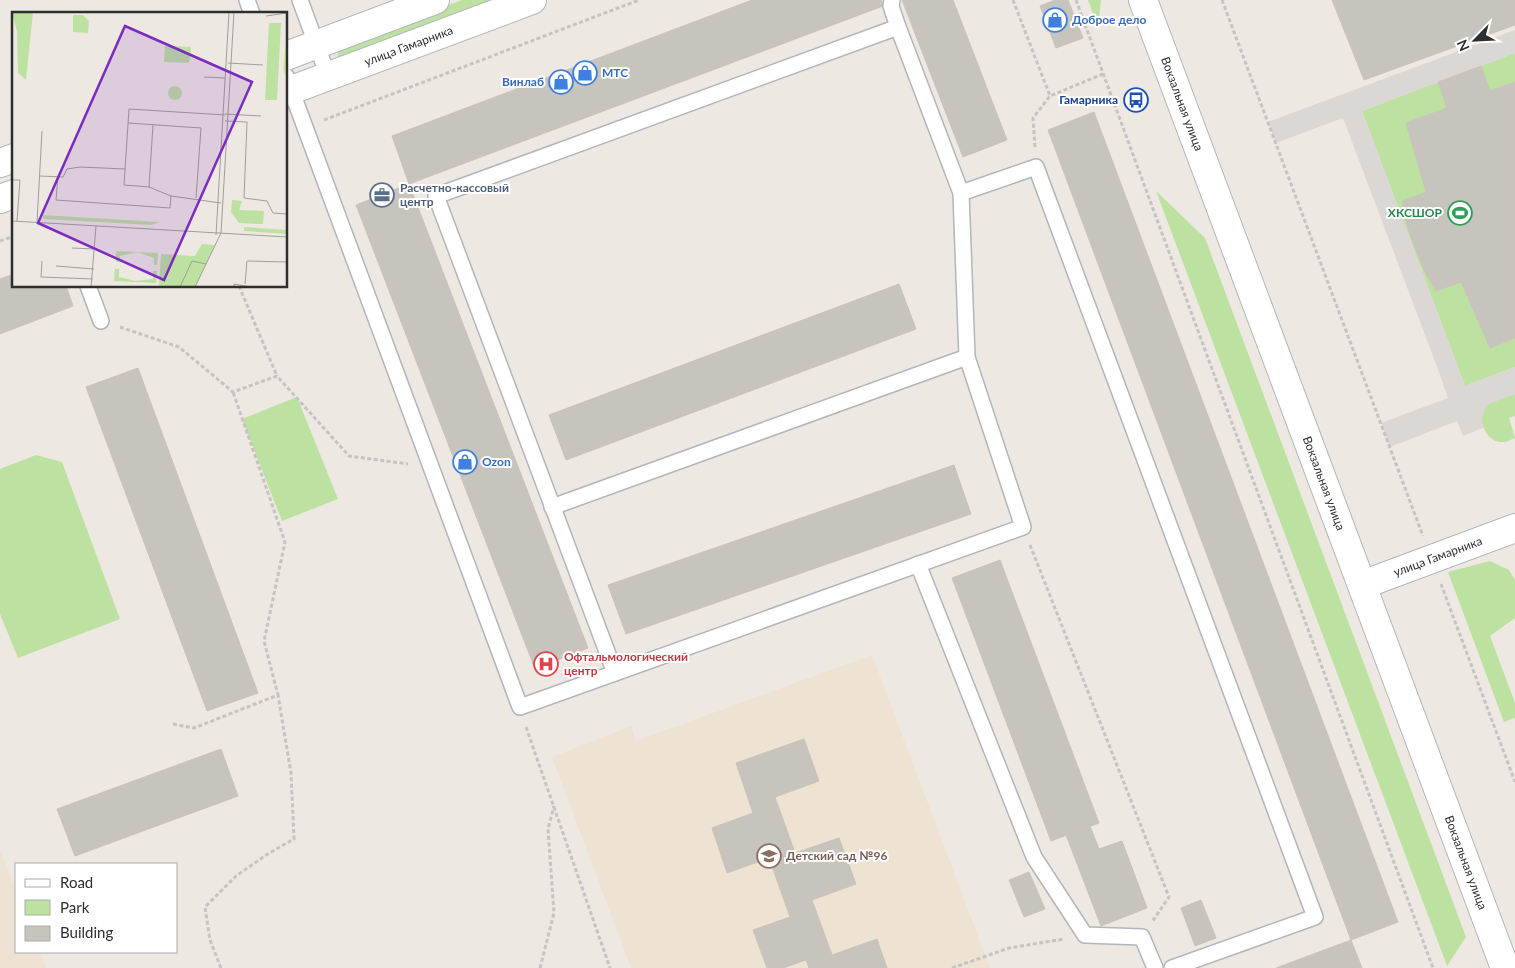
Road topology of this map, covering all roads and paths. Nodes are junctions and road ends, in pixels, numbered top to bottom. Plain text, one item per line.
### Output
1 (247, 0) edge
2 (300, 0) edge
3 (435, 0) edge
4 (532, 0) edge
5 (640, 0) edge
6 (892, 0) edge
7 (1013, 0) edge
8 (1076, 0) edge
9 (1143, 0) edge
10 (1222, 0) edge
11 (251, 12) edge
12 (898, 27) junction
13 (317, 45) junction
14 (288, 55) edge
15 (1103, 74) junction
16 (328, 76) junction
17 (288, 86) edge
18 (1050, 96) junction
19 (305, 127) junction
20 (12, 159) edge
21 (0, 163) edge
22 (1036, 167) junction
23 (961, 193) junction
24 (12, 195) edge
25 (0, 199) edge
26 (12, 237) edge
27 (0, 241) edge
28 (89, 288) edge
29 (240, 288) edge
30 (101, 321) joint
31 (967, 357) junction
32 (277, 376) junction
33 (233, 392) junction
34 (431, 467) junction
35 (552, 507) junction
36 (1023, 527) junction
37 (1515, 528) edge
38 (1432, 559) junction
39 (918, 564) junction
40 (1362, 585) junction
41 (615, 672) junction
42 (278, 695) junction
43 (520, 708) junction
44 (173, 724) dead end
45 (1515, 782) edge
46 (554, 806) junction
47 (1085, 935) junction
48 (1142, 937) junction
49 (221, 968) edge
50 (540, 968) edge
51 (610, 968) edge
52 (952, 968) edge
53 (1154, 968) edge
54 (1172, 968) edge
55 (1434, 968) edge
56 (1505, 968) edge

1 - 11 lane
2 - 13 lane
3 - 13 main road
4 - 16 main road, улица Гамарника
5 - 19 path
6 - 12 lane
7 - 18 path
8 - 15 path
9 - 40 main road, Вокзальная улица
10 - 38 path
12 - 23 lane
12 - 35 lane
13 - 14 main road
13 - 16 lane
15 - 18 path
15 - 55 path
16 - 17 main road, улица Гамарника
17 - 19 lane
18 - 22 path
19 - 34 lane
20 - 21 main road
22 - 23 lane
22 - 54 lane
23 - 31 lane
24 - 25 main road
26 - 27 path
28 - 30 lane
29 - 32 path
30 - 33 path
31 - 35 lane
31 - 36 lane
32 - 33 path
32 - 34 path
33 - 42 path
34 - 43 lane
35 - 41 lane
36 - 39 lane
36 - 48 path
37 - 38 main road, улица Гамарника
38 - 40 main road, улица Гамарника
38 - 45 path
39 - 41 lane
39 - 47 lane
40 - 56 main road, Вокзальная улица
41 - 43 lane
42 - 44 path
42 - 49 path
43 - 46 path
46 - 50 path
46 - 51 path
47 - 48 lane
47 - 52 path
48 - 53 lane

